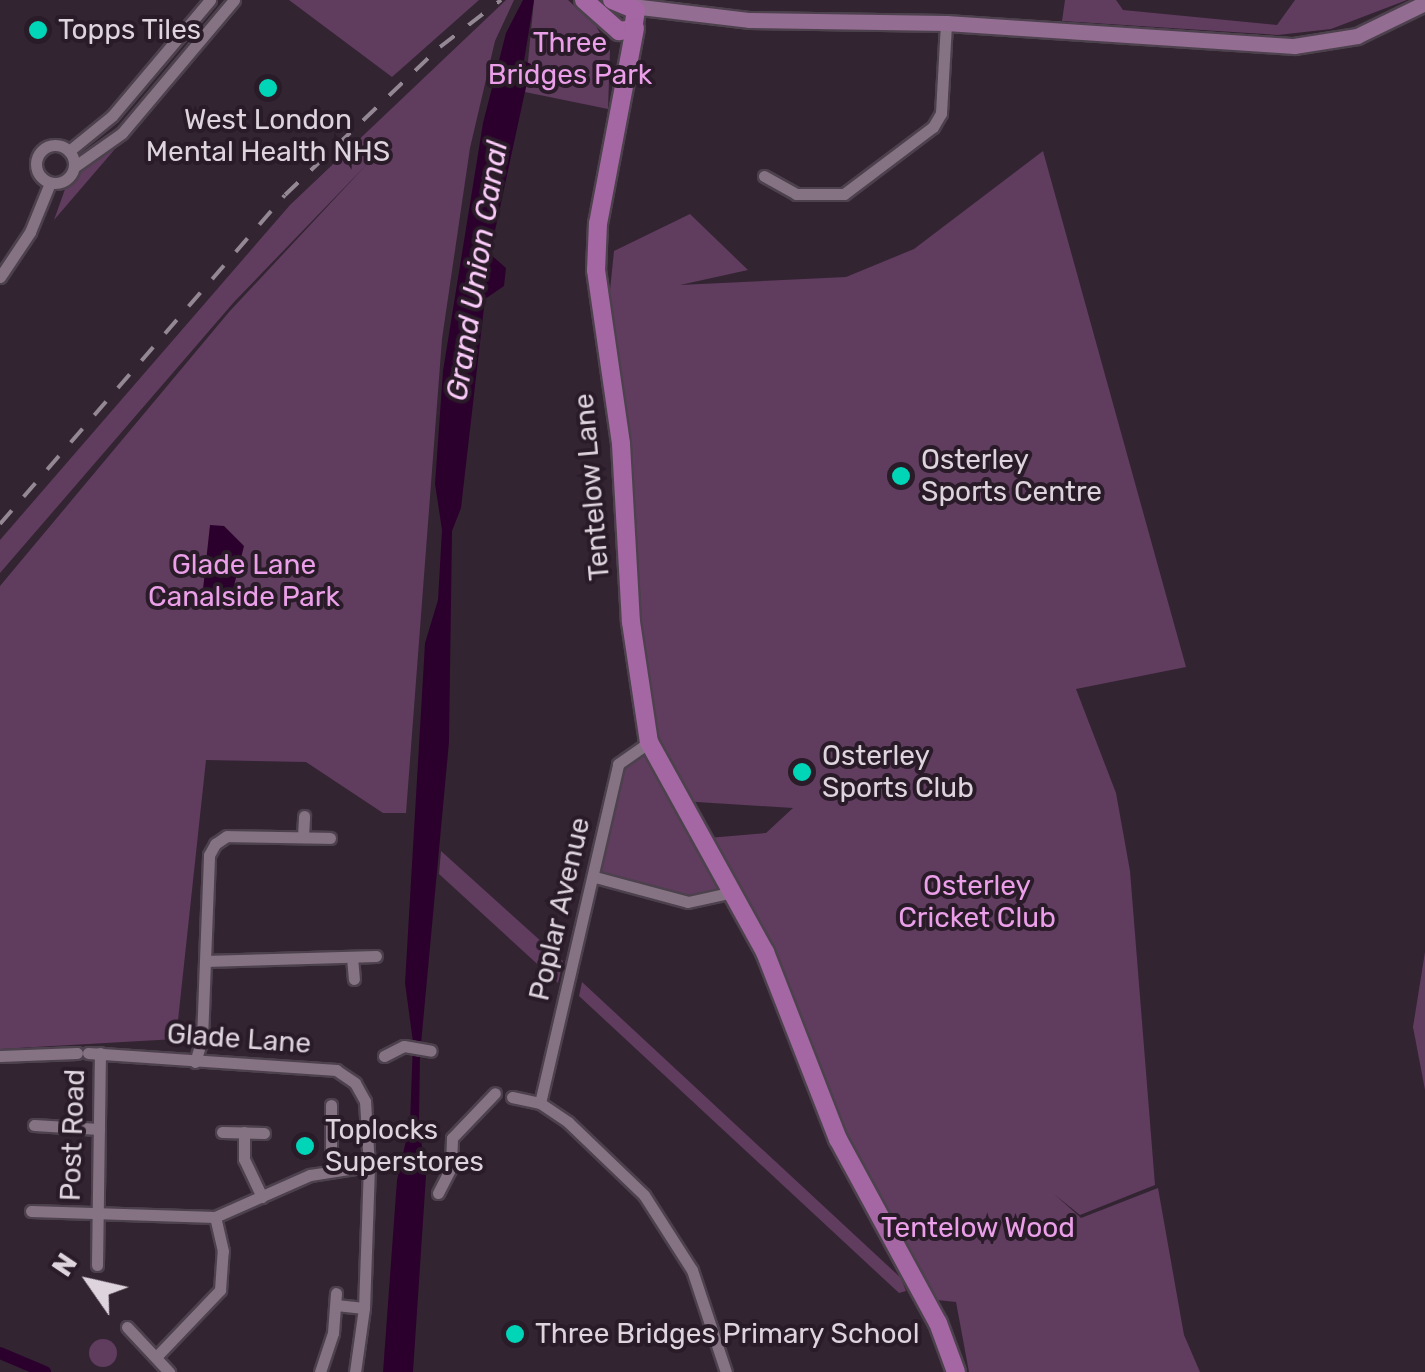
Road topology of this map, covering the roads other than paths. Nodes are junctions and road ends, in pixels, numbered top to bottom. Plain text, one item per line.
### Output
1 (210, 0) edge
2 (234, 0) edge
3 (584, 0) edge
4 (1425, 3) edge
5 (625, 16) edge
6 (946, 23) junction
7 (69, 150) junction
8 (74, 167) junction
9 (764, 176) dead end
10 (50, 183) junction
11 (0, 277) edge
12 (649, 742) junction
13 (304, 816) dead end
14 (303, 837) junction
15 (330, 838) dead end
16 (595, 877) junction
17 (734, 892) junction
18 (352, 956) junction
19 (376, 956) dead end
20 (205, 961) junction
21 (354, 979) dead end
22 (430, 1051) dead end
23 (88, 1053) junction
24 (0, 1056) edge
25 (384, 1056) dead end
26 (195, 1062) junction
27 (495, 1093) dead end
28 (512, 1096) dead end
29 (540, 1102) junction
30 (331, 1106) dead end
31 (34, 1124) dead end
32 (99, 1130) junction
33 (222, 1132) dead end
34 (244, 1132) junction
35 (264, 1132) dead end
36 (369, 1166) junction
37 (331, 1169) junction
38 (438, 1193) dead end
39 (262, 1197) junction
40 (31, 1211) dead end
41 (215, 1217) junction
42 (95, 1218) junction
43 (98, 1265) dead end
44 (364, 1308) junction
45 (127, 1326) dead end
46 (156, 1358) junction
47 (170, 1372) edge
48 (320, 1372) edge
49 (355, 1372) edge
50 (726, 1372) edge
51 (956, 1372) edge

1 - 7 street
2 - 8 street
3 - 5 main road
4 - 6 main road
5 - 6 main road
5 - 12 main road, Tentelow Lane
6 - 9 street
7 - 8 street
7 - 10 street
8 - 10 street
10 - 11 street
12 - 16 street, Poplar Avenue
12 - 17 main road, Tentelow Lane
13 - 14 street
14 - 15 street
14 - 20 street
16 - 17 street
16 - 29 street, Poplar Avenue
17 - 51 main road, Tentelow Lane
18 - 19 street
18 - 20 street
18 - 21 street
20 - 26 street
22 - 25 street
23 - 24 street, Glade Lane
23 - 26 street, Glade Lane
23 - 32 street, Post Road
26 - 36 street, Glade Lane
27 - 38 street
28 - 29 street
29 - 50 street
30 - 37 street
31 - 32 street
32 - 42 street, Post Road
33 - 34 street
34 - 35 street
34 - 39 street
36 - 37 street
36 - 44 street
37 - 39 street
39 - 41 street
40 - 42 street
41 - 42 street
41 - 46 street
42 - 43 street, Post Road
44 - 48 street
44 - 49 street
45 - 46 street
46 - 47 street

